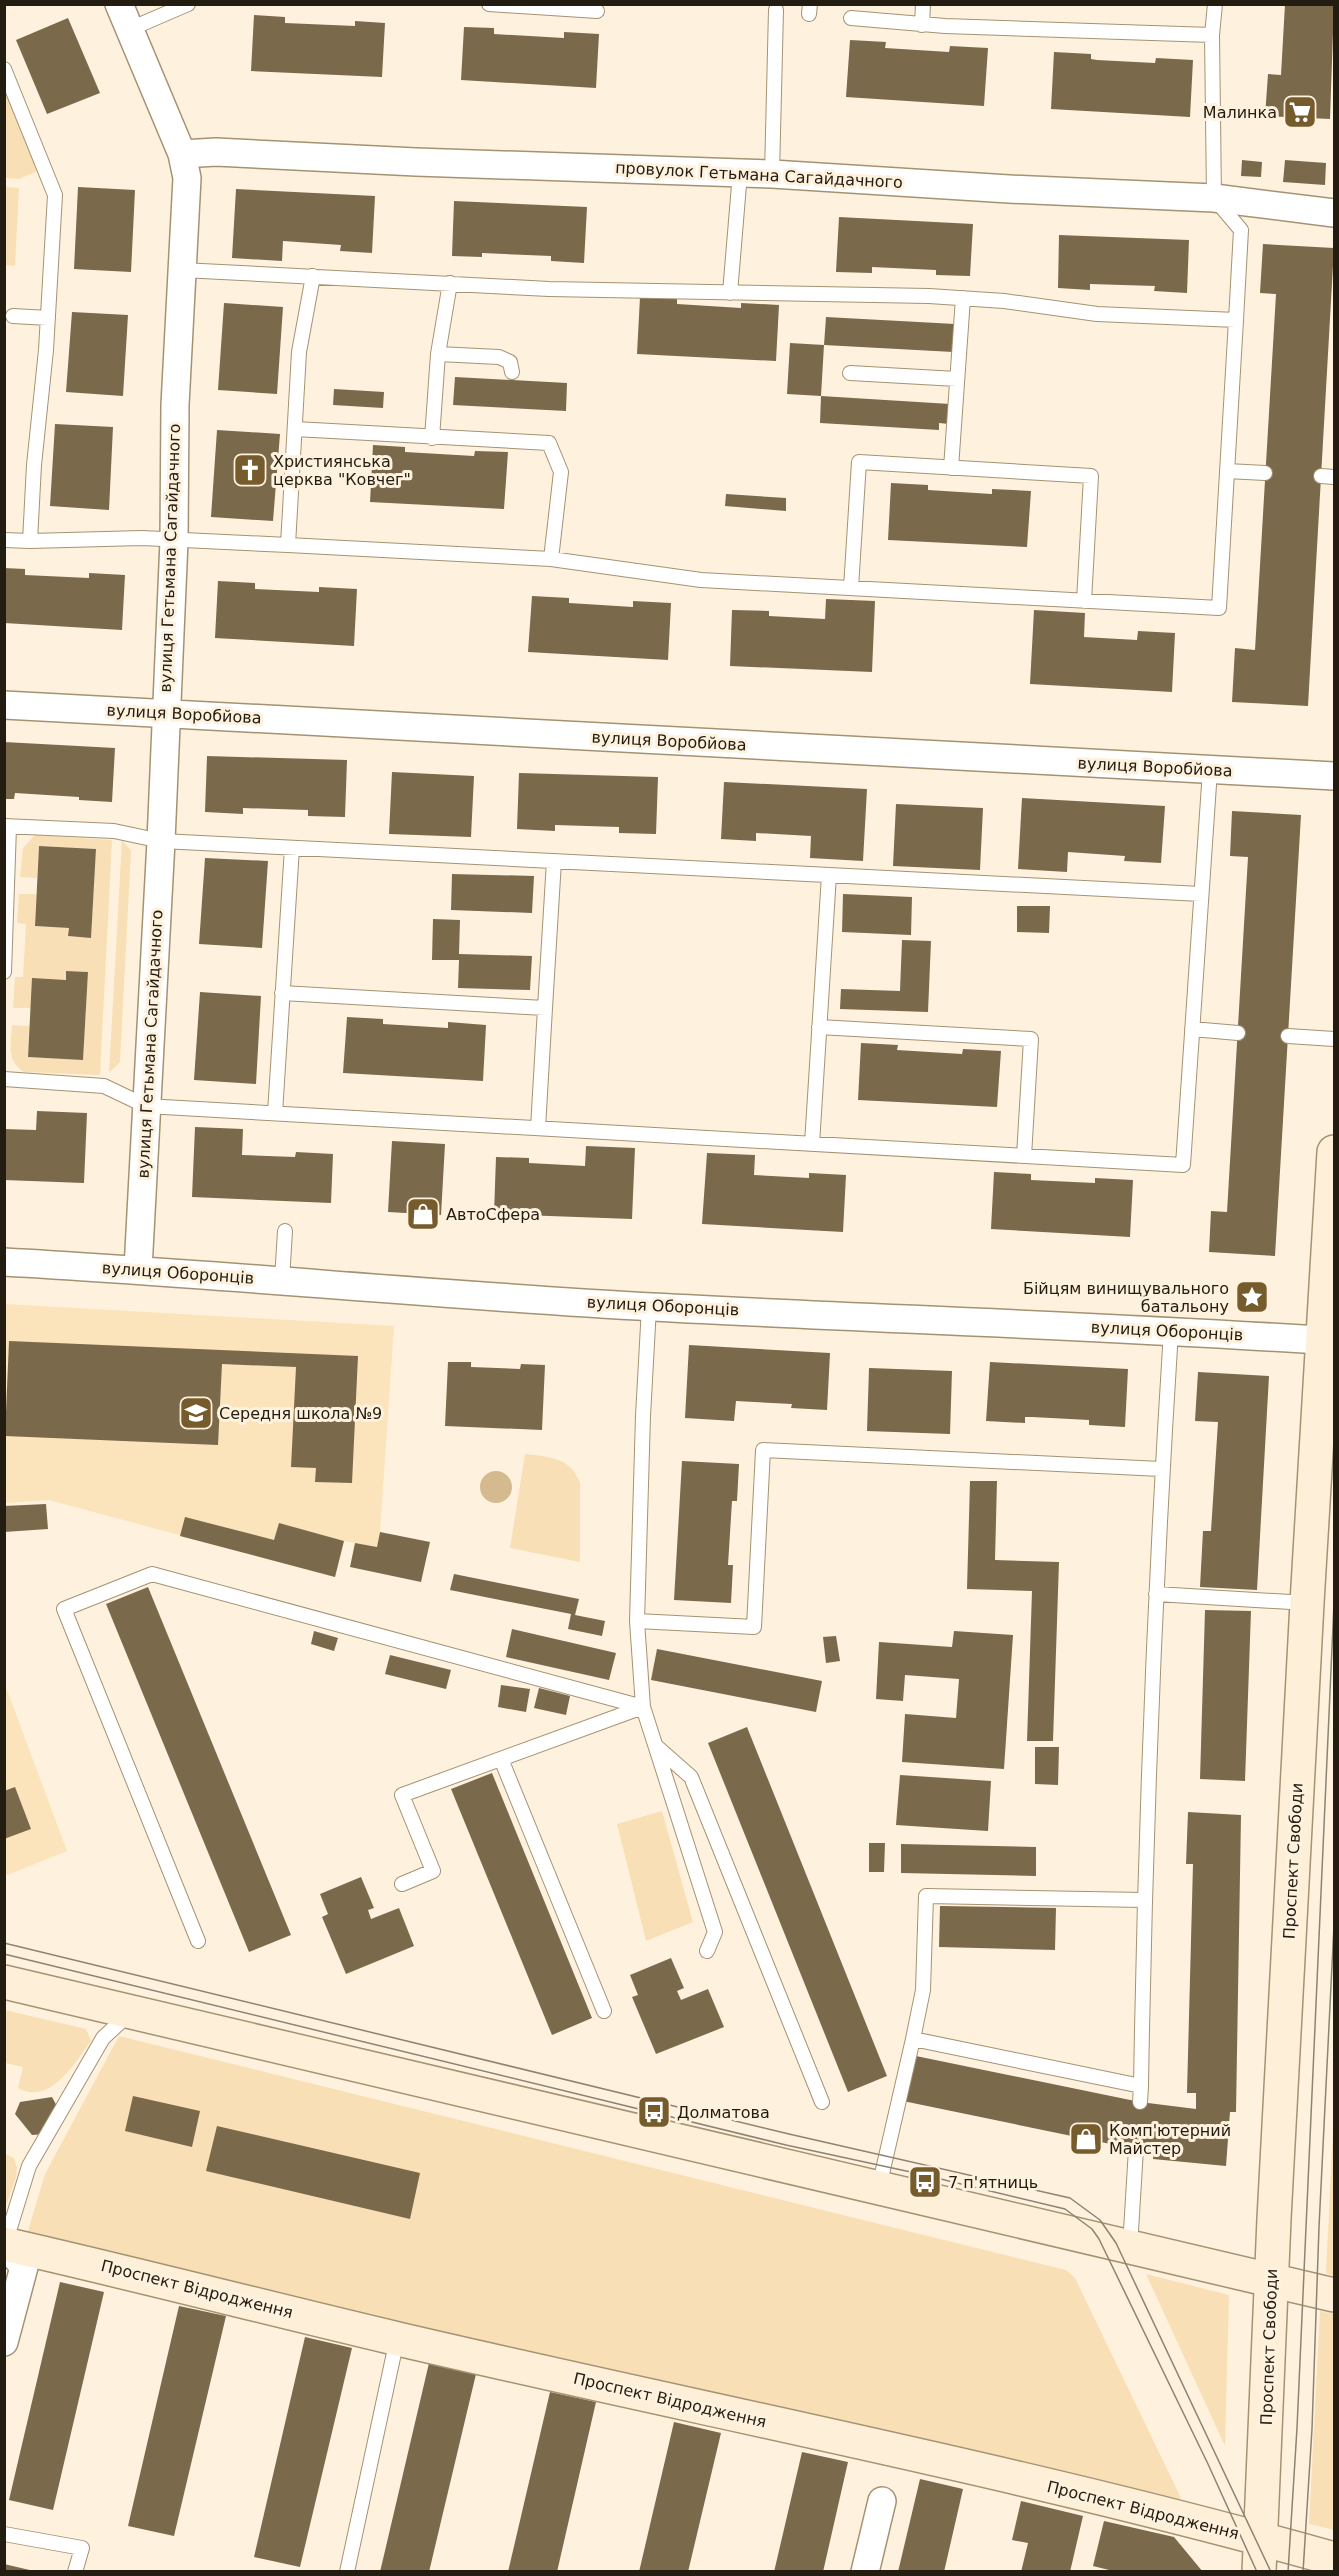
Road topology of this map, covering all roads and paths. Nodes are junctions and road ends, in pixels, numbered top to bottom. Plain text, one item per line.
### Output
1 (119, 4) edge
2 (188, 4) edge
3 (489, 4) edge
4 (923, 4) edge
5 (1215, 4) edge
6 (518, 5) edge
7 (776, 10) dead end
8 (597, 11) dead end
9 (851, 18) dead end
10 (922, 24) junction
11 (129, 29) junction
12 (1212, 35) junction
13 (4, 69) edge
14 (182, 154) junction
15 (740, 173) junction
16 (772, 174) junction
17 (1215, 198) junction
18 (1335, 213) edge
19 (182, 270) junction
20 (313, 276) junction
21 (450, 283) junction
22 (730, 293) junction
23 (963, 298) junction
24 (13, 316) dead end
25 (48, 318) junction
26 (1236, 320) junction
27 (438, 354) junction
28 (512, 372) dead end
29 (850, 373) dead end
30 (957, 379) junction
31 (295, 429) junction
32 (432, 438) junction
33 (951, 468) junction
34 (1227, 471) junction
35 (1266, 473) dead end
36 (4, 540) edge
37 (30, 541) junction
38 (174, 541) junction
39 (288, 545) junction
40 (551, 559) junction
41 (851, 588) junction
42 (1084, 601) junction
43 (4, 705) edge
44 (165, 714) junction
45 (1210, 770) junction
46 (1335, 776) edge
47 (7, 826) edge
48 (161, 841) junction
49 (292, 848) junction
50 (554, 861) junction
51 (829, 875) junction
52 (1201, 894) junction
53 (5, 931) edge
54 (4, 972) edge
55 (282, 993) junction
56 (545, 1008) junction
57 (819, 1027) junction
58 (1192, 1029) junction
59 (1238, 1033) dead end
60 (1288, 1036) dead end
61 (1335, 1039) edge
62 (4, 1079) edge
63 (146, 1106) junction
64 (275, 1113) junction
65 (538, 1128) junction
66 (812, 1144) junction
67 (1335, 1152) edge
68 (1024, 1156) junction
69 (285, 1232) dead end
70 (4, 1262) edge
71 (138, 1269) junction
72 (282, 1280) junction
73 (649, 1307) junction
74 (1171, 1331) junction
75 (1329, 1341) edge
76 (1161, 1469) junction
77 (1156, 1594) junction
78 (1307, 1603) junction
79 (637, 1621) junction
80 (643, 1707) junction
81 (656, 1745) junction
82 (501, 1759) junction
83 (402, 1884) dead end
84 (1144, 1900) junction
85 (198, 1941) dead end
86 (706, 1952) dead end
87 (4, 1982) edge
88 (604, 2011) dead end
89 (132, 2012) junction
90 (913, 2039) junction
91 (1141, 2086) junction
92 (822, 2102) dead end
93 (1140, 2103) dead end
94 (1136, 2149) dead end
95 (879, 2187) junction
96 (5, 2244) edge
97 (1130, 2247) junction
98 (1272, 2280) junction
99 (1335, 2295) edge
100 (397, 2339) junction
101 (4, 2342) edge
102 (882, 2501) dead end
103 (4, 2534) edge
104 (1261, 2538) junction
105 (1335, 2559) edge
106 (75, 2571) edge
107 (348, 2571) edge
108 (865, 2571) edge
109 (1259, 2571) edge

1 - 11 street, вулиця Гетьмана Сагайдачного
2 - 11 lane
3 - 6 lane
4 - 10 lane
5 - 12 lane
6 - 8 lane
7 - 16 lane
9 - 10 lane
10 - 12 lane
11 - 14 street, вулиця Гетьмана Сагайдачного
12 - 17 lane
13 - 25 lane
14 - 15 street, провулок Гетьмана Сагайдачного
14 - 19 street, вулиця Гетьмана Сагайдачного
15 - 16 street, провулок Гетьмана Сагайдачного
15 - 22 lane
16 - 17 street, провулок Гетьмана Сагайдачного
17 - 18 street, провулок Гетьмана Сагайдачного
17 - 26 lane
19 - 20 lane
19 - 38 street, вулиця Гетьмана Сагайдачного
20 - 21 lane
20 - 31 lane
21 - 22 lane
21 - 27 lane
22 - 23 lane
23 - 26 lane
23 - 30 lane
24 - 25 lane
25 - 37 lane
26 - 34 lane
27 - 28 lane
27 - 32 lane
29 - 30 lane
30 - 33 lane
31 - 32 lane
31 - 39 lane
32 - 40 lane
33 - 41 lane
33 - 42 lane
34 - 35 lane
34 - 42 lane
36 - 37 lane
37 - 38 lane
38 - 39 lane
38 - 44 street, вулиця Гетьмана Сагайдачного
39 - 40 lane
40 - 41 lane
41 - 42 lane
43 - 44 street, вулиця Воробйова
44 - 45 street, вулиця Воробйова
44 - 48 street, вулиця Гетьмана Сагайдачного
45 - 46 street, вулиця Воробйова
45 - 52 lane
47 - 48 lane
47 - 53 lane
48 - 49 lane
48 - 63 street, вулиця Гетьмана Сагайдачного
49 - 50 lane
49 - 55 lane
50 - 51 lane
50 - 56 lane
51 - 52 lane
51 - 57 lane
52 - 58 lane
53 - 54 lane
55 - 56 lane
55 - 64 lane
56 - 65 lane
57 - 66 lane
57 - 68 lane
58 - 59 lane
58 - 68 lane
60 - 61 lane
62 - 63 lane
63 - 64 lane
63 - 71 street, вулиця Гетьмана Сагайдачного
64 - 65 lane
65 - 66 lane
66 - 68 lane
67 - 75 main road, Проспект Свободи
69 - 72 lane
70 - 71 street, вулиця Оборонців
71 - 72 street, вулиця Оборонців
72 - 73 street, вулиця Оборонців
73 - 74 street, вулиця Оборонців
73 - 79 lane
74 - 75 street, вулиця Оборонців
74 - 76 lane
75 - 78 main road, Проспект Свободи
76 - 77 lane
76 - 79 lane
77 - 78 lane
77 - 84 lane
78 - 98 main road, Проспект Свободи
79 - 80 lane
80 - 81 lane
80 - 82 lane
80 - 85 lane
81 - 86 lane
81 - 92 lane
82 - 83 lane
82 - 88 lane
84 - 90 lane
84 - 91 lane
87 - 89 main road
89 - 95 main road
89 - 96 lane
90 - 91 lane
90 - 95 lane
91 - 93 lane
94 - 97 lane
95 - 97 main road
96 - 100 main road, Проспект Відродження
96 - 101 street
97 - 98 main road
98 - 99 main road
98 - 104 main road, Проспект Свободи
100 - 104 main road, Проспект Відродження
100 - 107 lane
102 - 108 street
103 - 106 lane
104 - 105 main road, Проспект Відродження
104 - 109 main road, Проспект Свободи

